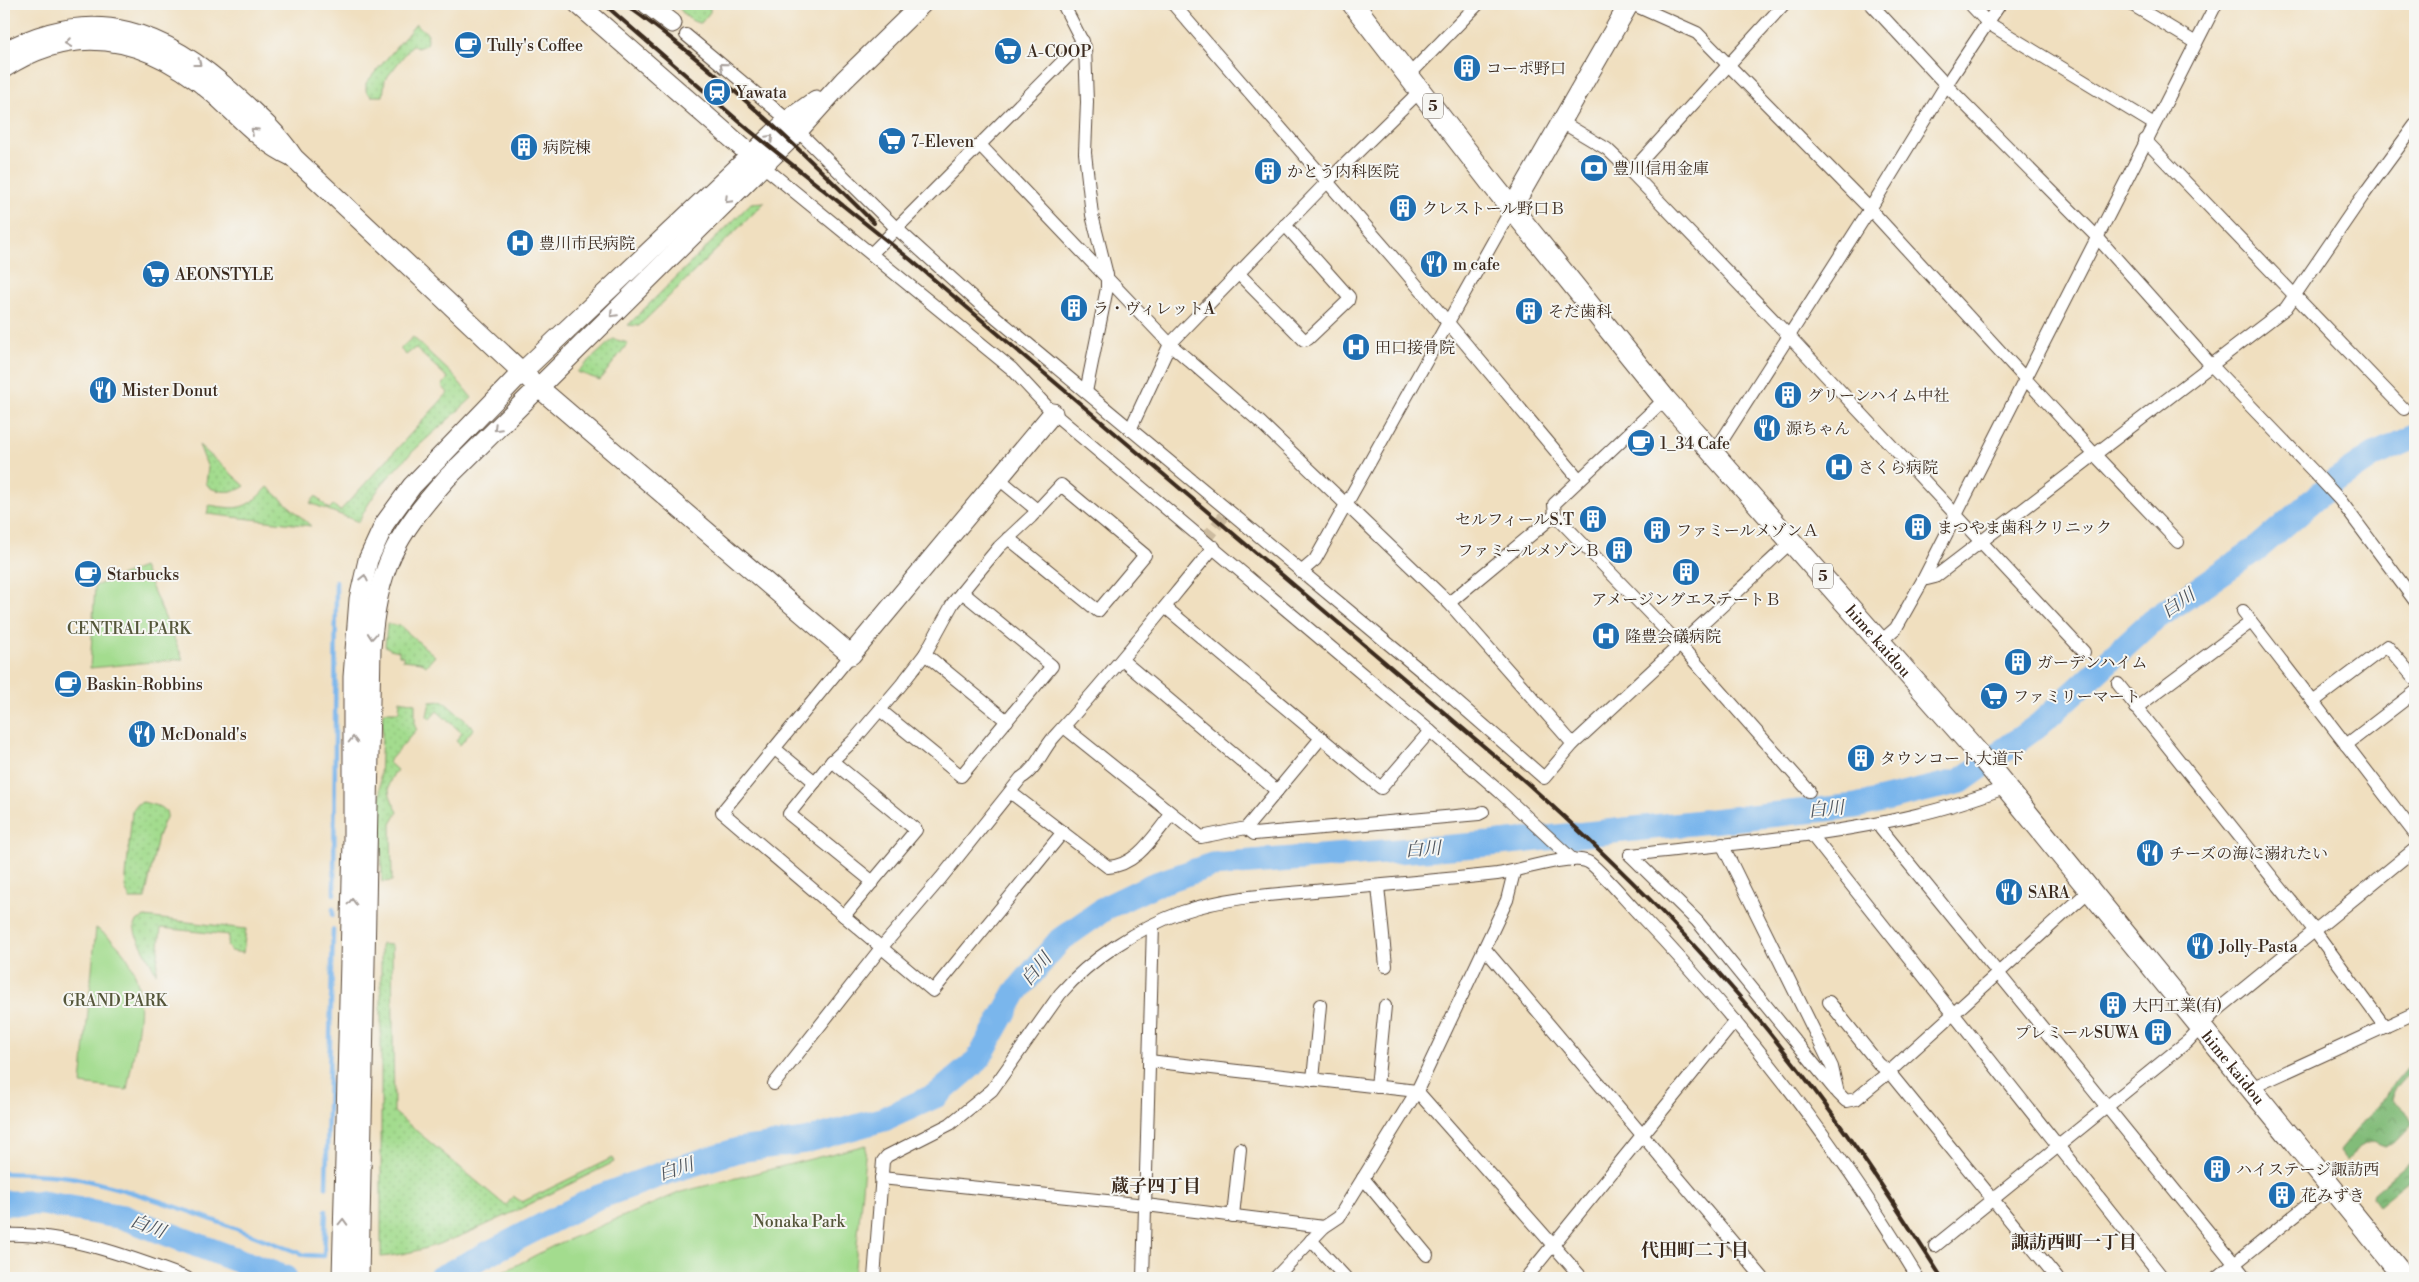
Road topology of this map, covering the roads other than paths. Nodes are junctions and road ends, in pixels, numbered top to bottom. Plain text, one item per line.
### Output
1 (578, 4) edge
2 (647, 4) edge
3 (1063, 4) edge
4 (1172, 4) edge
5 (1353, 4) edge
6 (1478, 4) edge
7 (1631, 4) edge
8 (1784, 4) edge
9 (1872, 4) edge
10 (1970, 4) edge
11 (2000, 4) edge
12 (2131, 4) edge
13 (2216, 4) edge
14 (917, 6) edge
15 (672, 23) dead end
16 (1988, 24) junction
17 (686, 35) dead end
18 (1083, 41) junction
19 (2196, 43) junction
20 (4, 52) edge
21 (1728, 64) junction
22 (4, 68) edge
23 (1415, 83) junction
24 (1946, 85) junction
25 (1560, 121) junction
26 (2154, 124) junction
27 (2415, 125) edge
28 (793, 126) junction
29 (2146, 140) junction
30 (980, 146) junction
31 (294, 158) junction
32 (757, 161) junction
33 (1631, 172) junction
34 (1328, 181) junction
35 (1512, 208) junction
36 (1870, 209) junction
37 (1285, 225) junction
38 (896, 228) junction
39 (2097, 237) junction
40 (872, 253) junction
41 (1238, 273) junction
42 (1107, 275) junction
43 (2296, 296) junction
44 (1448, 322) junction
45 (1789, 336) junction
46 (1170, 344) junction
47 (2211, 365) junction
48 (522, 372) junction
49 (2025, 377) junction
50 (538, 387) junction
51 (1086, 392) junction
52 (1666, 399) junction
53 (2404, 409) dead end
54 (1053, 413) junction
55 (1130, 430) junction
56 (1714, 453) junction
57 (2096, 456) junction
58 (998, 478) junction
59 (1579, 479) junction
60 (1345, 503) junction
61 (1038, 511) junction
62 (1956, 514) junction
63 (1555, 515) junction
64 (1008, 538) junction
65 (1981, 540) junction
66 (1792, 541) junction
67 (2178, 542) dead end
68 (1214, 547) junction
69 (1301, 572) junction
70 (1923, 580) junction
71 (962, 592) junction
72 (2415, 601) edge
73 (1449, 603) junction
74 (1165, 607) junction
75 (1881, 641) junction
76 (1679, 644) junction
77 (2084, 652) dead end
78 (925, 654) junction
79 (851, 655) junction
80 (1122, 660) junction
81 (2415, 679) edge
82 (2118, 684) dead end
83 (2415, 692) edge
84 (2313, 702) junction
85 (2136, 708) junction
86 (880, 710) junction
87 (1007, 721) junction
88 (1064, 727) junction
89 (1430, 731) junction
90 (1320, 738) junction
91 (1573, 744) junction
92 (2346, 745) junction
93 (774, 748) junction
94 (832, 761) junction
95 (815, 782) junction
96 (2004, 784) junction
97 (1277, 791) junction
98 (1809, 791) dead end
99 (1010, 792) junction
100 (1483, 812) dead end
101 (1171, 814) junction
102 (1246, 828) junction
103 (1881, 829) dead end
104 (1063, 832) junction
105 (1810, 833) junction
106 (2415, 834) edge
107 (1722, 844) junction
108 (2415, 849) edge
109 (1570, 858) junction
110 (1514, 872) junction
111 (873, 882) junction
112 (1378, 886) junction
113 (2090, 890) junction
114 (844, 916) junction
115 (338, 923) dead end
116 (1153, 925) junction
117 (2314, 930) junction
118 (881, 948) junction
119 (1485, 949) junction
120 (1386, 966) dead end
121 (1998, 973) junction
122 (1828, 1002) dead end
123 (1320, 1005) dead end
124 (1385, 1006) dead end
125 (1953, 1013) junction
126 (2415, 1013) edge
127 (1735, 1021) junction
128 (2201, 1026) junction
129 (2385, 1027) junction
130 (1149, 1061) junction
131 (1889, 1072) junction
132 (1313, 1080) junction
133 (774, 1084) dead end
134 (1377, 1087) junction
135 (2251, 1088) junction
136 (1417, 1091) junction
137 (347, 1092) junction
138 (1838, 1093) junction
139 (2108, 1106) junction
140 (1643, 1136) junction
141 (2060, 1146) junction
142 (1240, 1149) dead end
143 (881, 1178) junction
144 (1363, 1178) junction
145 (2331, 1186) junction
146 (1993, 1199) junction
147 (1146, 1205) junction
148 (1233, 1216) junction
149 (1324, 1227) junction
150 (4, 1235) edge
151 (1311, 1240) junction
152 (1552, 1244) junction
153 (1935, 1246) dead end
154 (1427, 1254) dead end
155 (2235, 1264) junction
156 (350, 1274) edge
157 (179, 1277) edge
158 (874, 1278) edge
159 (1143, 1278) edge
160 (1275, 1278) edge
161 (1346, 1278) edge
162 (1526, 1278) edge
163 (1582, 1278) edge
164 (1763, 1278) edge
165 (1918, 1278) edge
166 (2057, 1278) edge
167 (2163, 1278) edge
168 (2217, 1278) edge
169 (2246, 1278) edge
170 (2405, 1278) edge

1 - 32 street
2 - 15 street
3 - 18 street
4 - 34 street
5 - 23 main road, hime kaidou / 5
6 - 23 street
7 - 21 street
7 - 25 street
8 - 21 street
9 - 24 street
10 - 16 street
11 - 16 street
12 - 19 street
13 - 19 street
14 - 28 street
16 - 24 street
16 - 26 street
28 -> 17 street
18 - 30 street
18 - 42 street
19 - 26 street
20 -> 31 street
21 - 33 street
21 - 36 street
31 -> 22 street
23 - 34 street
23 - 35 main road, hime kaidou / 5
24 - 36 street
24 - 39 street
25 - 33 street
25 - 35 street
26 - 29 street
27 - 43 street
28 - 32 street
28 - 38 street
29 - 39 street
29 - 43 street
30 - 38 street
30 - 42 street
31 - 48 street
32 - 40 street
32 - 48 street
32 -> 50 street
33 - 45 street
34 - 37 street
34 - 44 street
35 - 44 street
35 - 52 main road, hime kaidou / 5
36 - 45 street
36 - 49 street
37 - 41 street
37 - 41 street
38 - 40 street
38 - 51 street
39 - 47 street
39 - 49 street
40 - 54 street
41 - 46 street
42 - 46 street
42 - 51 street
43 - 47 street
43 - 53 street
44 - 59 street
44 - 60 street
45 - 56 street
45 - 62 street
46 - 55 street
46 - 60 street
47 - 57 street
47 - 72 street
48 - 50 street
137 -> 48 street
49 - 57 street
49 - 62 street
50 - 79 street
50 -> 156 street
51 - 55 street
52 - 56 main road, hime kaidou / 5
52 - 59 street
54 - 58 street
54 - 68 street
55 - 69 street
56 - 66 main road, hime kaidou / 5
57 - 65 street
57 - 67 street
58 - 61 street
58 - 79 street
59 - 63 street
60 - 69 street
60 - 73 street
61 - 64 street
61 - 64 street
62 - 65 street
62 - 70 street
63 - 73 street
63 - 76 street
64 - 71 street
65 - 70 street
65 - 77 street
66 - 75 main road, hime kaidou / 5
66 - 76 street
68 - 74 street
68 - 89 street
69 - 91 street
70 - 75 street
71 - 78 street
71 - 87 street
73 - 91 street
74 - 80 street
74 - 90 street
75 - 96 main road, hime kaidou / 5
76 - 91 street
76 - 98 street
78 - 86 street
78 - 87 street
79 - 93 street
80 - 88 street
80 - 97 street
81 - 84 street
82 - 85 street
83 - 92 street
84 - 85 street
84 - 92 street
85 - 117 street
86 - 87 street
86 - 94 street
88 - 99 street
88 - 101 street
89 - 90 street
89 - 109 street
90 - 97 street
92 - 106 street
93 - 95 street
93 - 114 street
94 - 95 street
94 - 111 street
95 - 111 street
96 - 105 street
96 - 113 main road, hime kaidou / 5
97 - 102 street
99 - 104 street
99 - 118 street
100 - 102 street
101 - 102 street
101 - 104 street
103 - 121 street
104 - 118 street
105 - 107 street
105 - 125 street
107 - 138 street
107 - 138 street
108 - 117 street
109 - 110 street
109 - 127 street
110 - 112 street
110 - 119 street
111 - 114 street
112 - 116 street
112 - 120 street
113 - 121 street
113 - 128 main road, hime kaidou / 5
114 - 118 street
115 - 137 street
116 - 130 street
116 - 143 street
117 - 128 street
117 - 129 street
118 - 133 street
119 - 136 street
119 - 140 street
121 - 125 street
121 - 139 street
122 - 131 street
123 - 132 street
124 - 134 street
125 - 131 street
125 - 141 street
126 - 129 street
127 - 140 street
127 - 165 street
128 - 135 main road, hime kaidou / 5
128 - 139 street
129 - 135 street
130 - 132 street
130 - 147 street
131 - 138 street
131 - 146 street
132 - 134 street
134 - 136 street
135 - 145 main road, hime kaidou / 5
136 - 144 street
136 - 152 street
156 -> 137 street
139 - 141 street
139 - 155 street
140 - 152 street
140 - 164 street
141 - 146 street
141 - 167 street
142 - 148 street
143 - 147 street
143 - 158 street
144 - 149 street
144 - 154 street
145 - 155 street
145 - 170 main road, hime kaidou / 5
146 - 153 street
146 - 166 street
147 - 148 street
147 - 159 street
148 - 149 street
149 - 151 street
150 - 157 street
151 - 160 street
151 - 161 street
152 - 162 street
152 - 163 street
155 - 168 street
155 - 169 street

